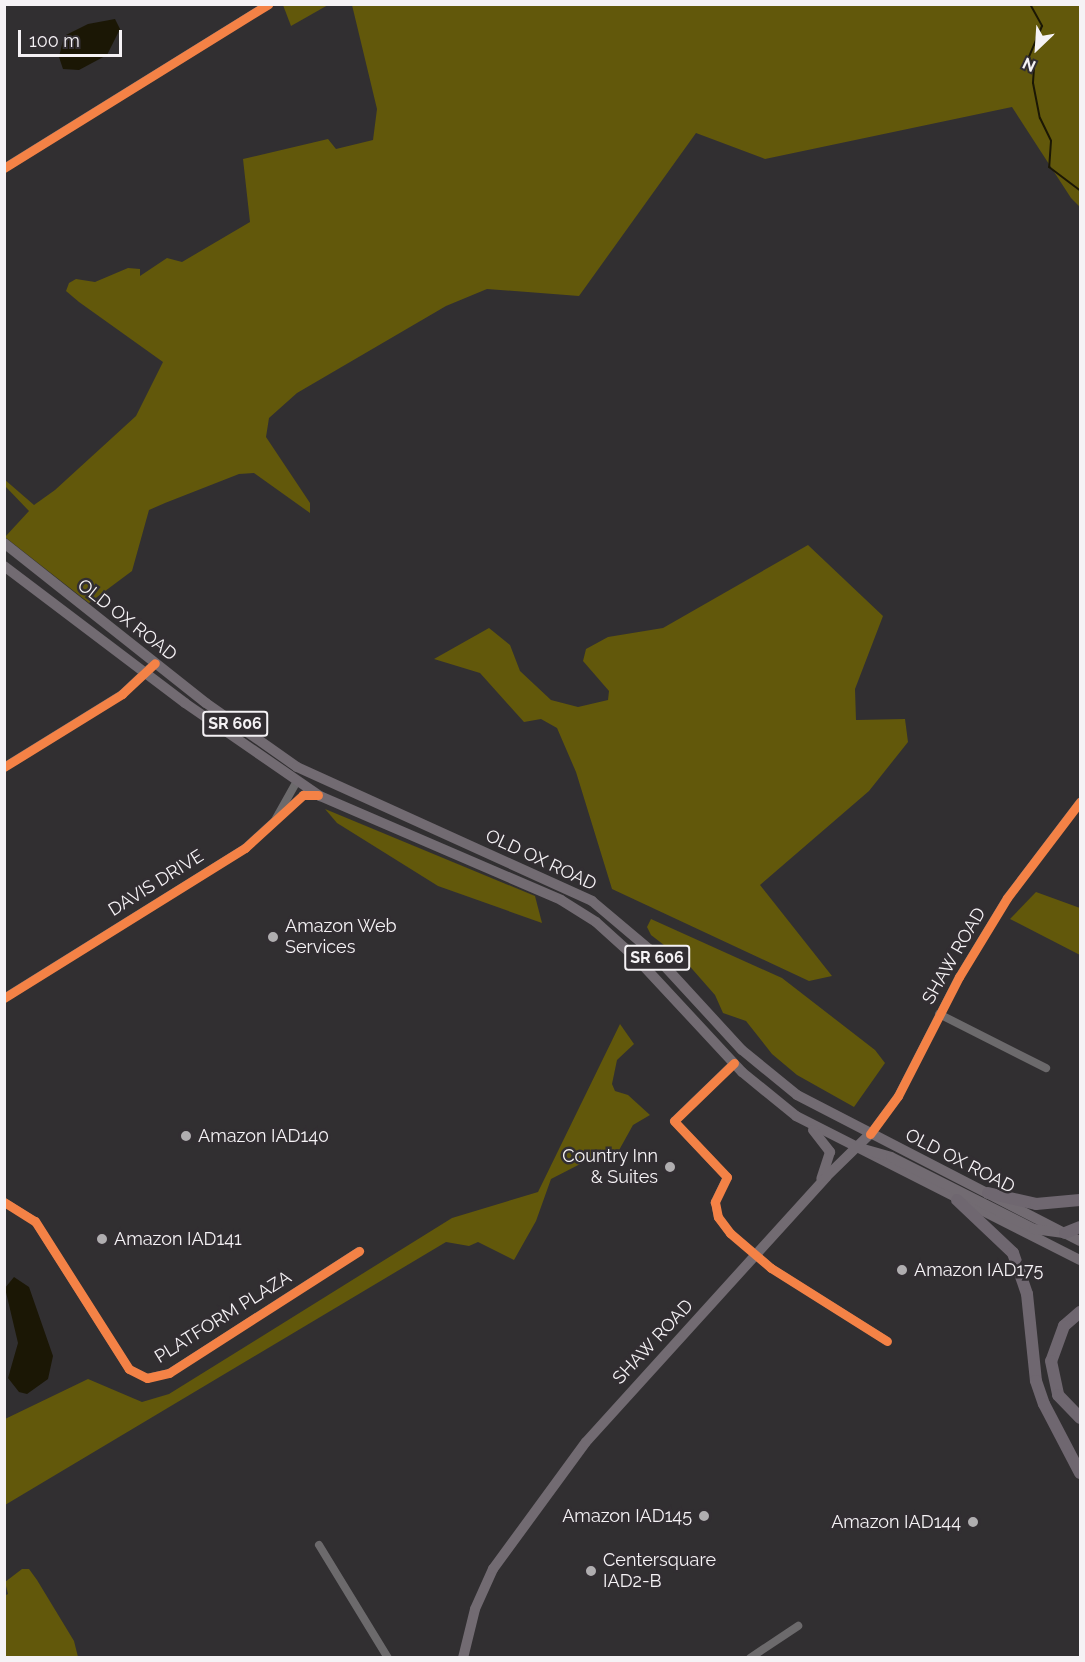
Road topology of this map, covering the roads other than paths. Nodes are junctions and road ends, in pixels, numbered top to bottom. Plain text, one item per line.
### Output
1 (268, 4) edge
2 (4, 168) edge
3 (4, 543) edge
4 (4, 566) edge
5 (155, 663) junction
6 (146, 674) junction
7 (4, 767) edge
8 (319, 780) junction
9 (297, 781) junction
10 (318, 795) junction
11 (1080, 802) edge
12 (272, 825) junction
13 (4, 998) edge
14 (939, 1014) junction
15 (734, 1063) junction
16 (1046, 1068) dead end
17 (802, 1120) junction
18 (870, 1134) junction
19 (854, 1149) junction
20 (818, 1186) junction
21 (988, 1193) junction
22 (957, 1200) junction
23 (1080, 1200) edge
24 (4, 1202) edge
25 (1080, 1227) edge
26 (1065, 1233) junction
27 (1080, 1241) edge
28 (359, 1251) dead end
29 (755, 1254) junction
30 (1080, 1260) edge
31 (1080, 1312) edge
32 (887, 1341) dead end
33 (1080, 1418) edge
34 (1080, 1473) edge
35 (319, 1545) dead end
36 (798, 1626) dead end
37 (388, 1658) edge
38 (464, 1658) edge
39 (750, 1658) edge

1 - 2 street
3 - 5 main road, OLD OX ROAD / SR 606
4 - 6 main road, OLD OX ROAD / SR 606
5 - 6 street
5 - 8 main road, OLD OX ROAD / SR 606
6 - 7 street
6 - 9 main road, OLD OX ROAD / SR 606
8 - 9 main road
8 - 18 main road, OLD OX ROAD / SR 606
9 - 10 main road, OLD OX ROAD / SR 606
9 - 12 street, DAVIS DRIVE
10 - 12 street, DAVIS DRIVE
10 - 15 main road, OLD OX ROAD / SR 606
11 - 14 street, SHAW ROAD
12 - 13 street, DAVIS DRIVE
14 - 16 street
14 - 18 street, SHAW ROAD
15 - 17 main road, OLD OX ROAD / SR 606
15 - 29 street
17 - 19 main road, OLD OX ROAD / SR 606
17 - 20 main road
18 - 19 main road, SHAW ROAD
18 - 21 main road, OLD OX ROAD / SR 606
19 - 20 main road, SHAW ROAD
19 - 22 main road, OLD OX ROAD / SR 606
19 - 26 main road
20 - 29 main road, SHAW ROAD
21 - 23 highway
21 - 26 main road, OLD OX ROAD / SR 606
22 - 30 main road, OLD OX ROAD / SR 606
22 - 34 highway
24 - 28 street, PLATFORM PLAZA
25 - 26 highway
26 - 27 main road, OLD OX ROAD / SR 606
29 - 32 street
29 - 38 main road, SHAW ROAD
31 - 33 highway
35 - 37 street
36 - 39 street

